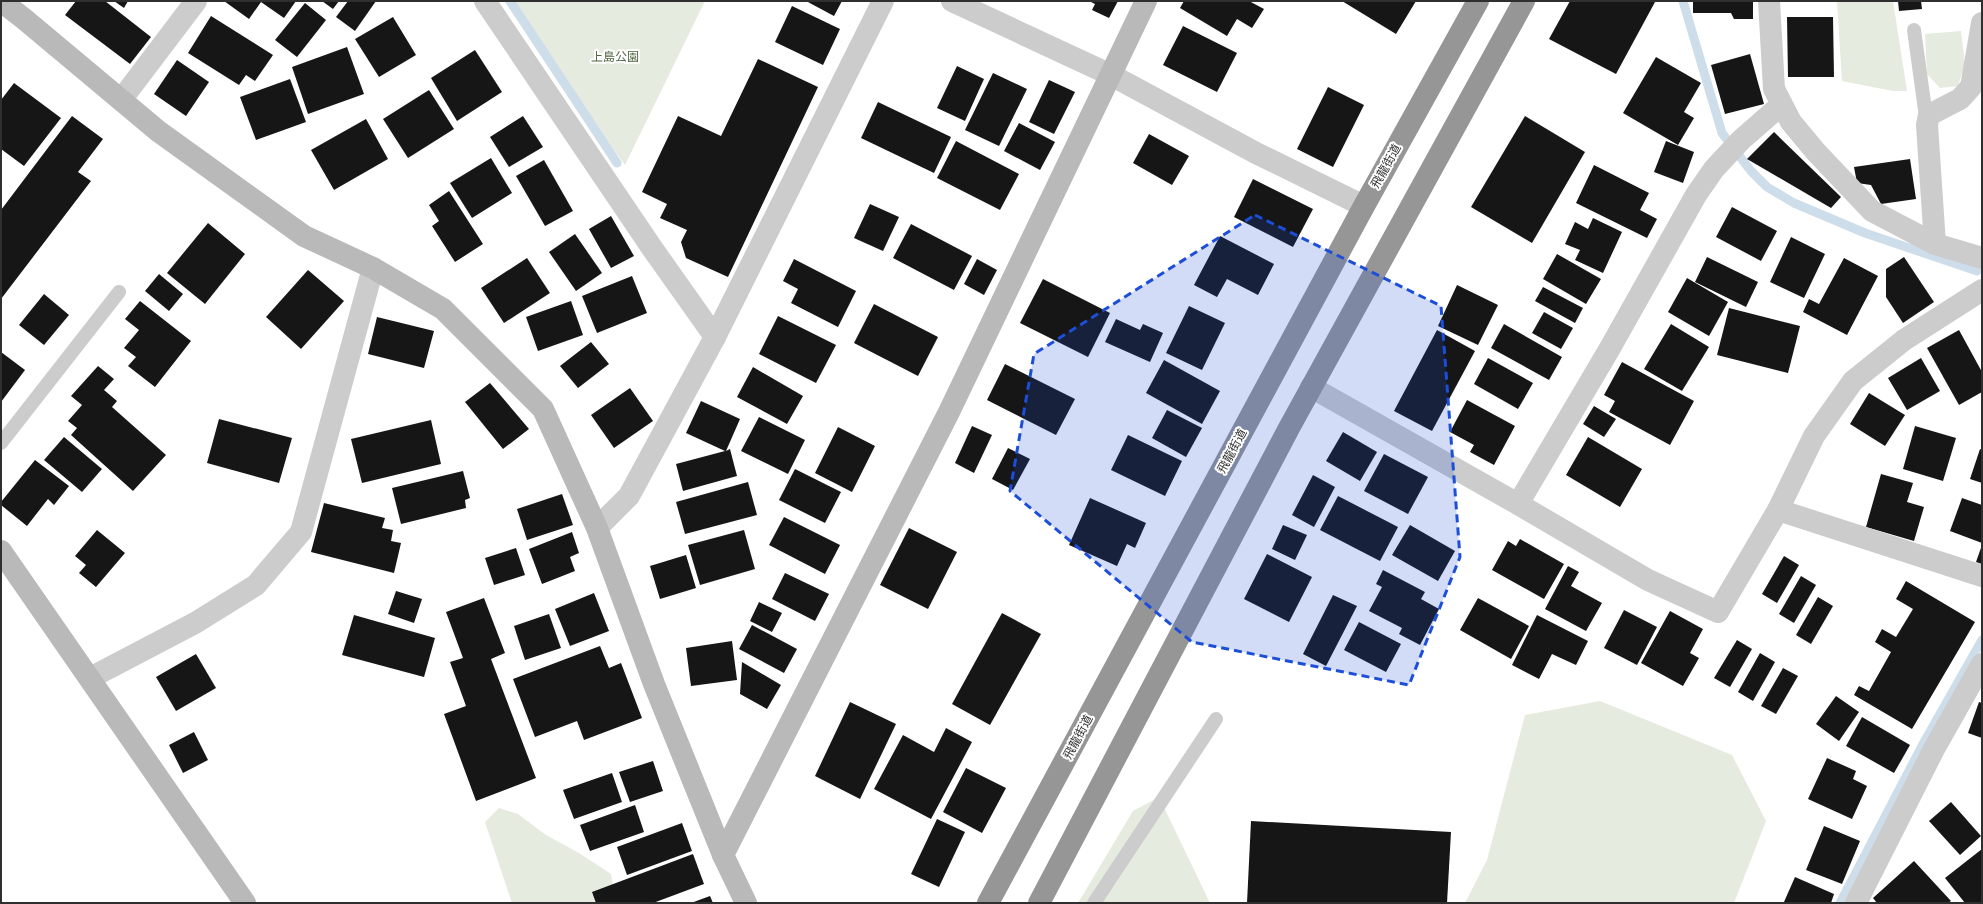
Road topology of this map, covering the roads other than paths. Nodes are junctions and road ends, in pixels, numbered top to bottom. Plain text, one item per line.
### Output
1 (196, 1) edge
2 (485, 1) edge
3 (883, 1) edge
4 (952, 1) edge
5 (1146, 1) edge
6 (1478, 1) edge
7 (1524, 1) edge
8 (1769, 1) edge
9 (1, 2) edge
10 (1982, 23) edge
11 (1914, 30) dead end
12 (1111, 75) junction
13 (121, 100) junction
14 (1781, 105) junction
15 (1927, 125) junction
16 (1364, 206) junction
17 (1935, 244) junction
18 (1982, 258) edge
19 (373, 268) junction
20 (1982, 290) edge
21 (119, 292) dead end
22 (715, 337) junction
23 (1311, 387) junction
24 (1, 443) edge
25 (1518, 504) junction
26 (1778, 510) junction
27 (597, 528) junction
28 (1, 551) edge
29 (1982, 576) edge
30 (1982, 664) edge
31 (90, 678) junction
32 (1216, 719) dead end
33 (723, 855) junction
34 (244, 903) edge
35 (746, 903) edge
36 (988, 903) edge
37 (1039, 903) edge
38 (1094, 903) edge
39 (1856, 903) edge

1 - 13 street
2 - 22 street
3 - 22 street
4 - 12 street
5 - 12 street
6 - 16 highway, 飛龍街道
7 - 23 highway
8 - 14 street
9 - 13 street
10 - 15 street
11 - 15 lane
12 - 16 street
12 - 33 street
13 - 19 street
14 - 17 street
14 - 25 street
15 - 17 street
16 - 36 highway, 飛龍街道
17 - 18 street
19 - 27 street
19 - 31 street
20 - 26 street
21 - 24 lane
22 - 27 street
23 - 25 street
23 - 37 highway
25 - 26 street
26 - 29 street
27 - 33 street
28 - 31 street
30 - 39 street
31 - 34 street
32 - 38 lane
33 - 35 street

